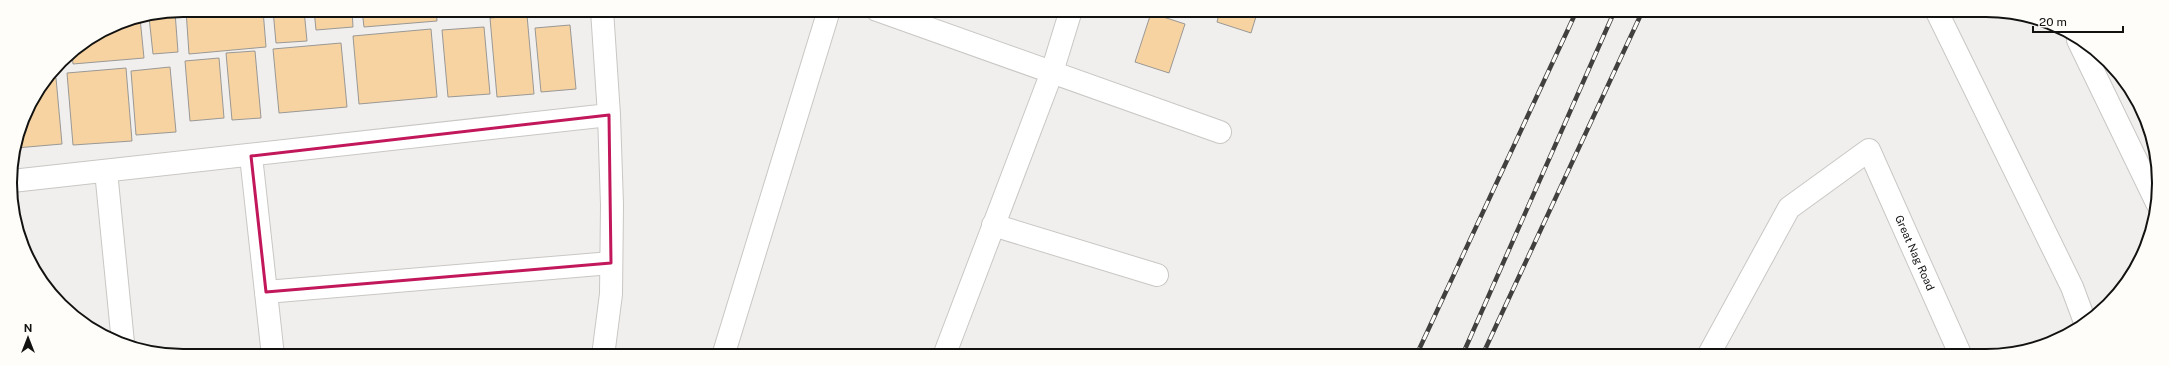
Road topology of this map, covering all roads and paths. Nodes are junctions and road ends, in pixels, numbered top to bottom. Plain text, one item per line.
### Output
1 (602, 17) edge
2 (827, 17) edge
3 (897, 17) edge
4 (1069, 17) edge
5 (1939, 17) edge
6 (2082, 48) edge
7 (1052, 72) junction
8 (609, 115) junction
9 (1220, 132) dead end
10 (252, 156) junction
11 (106, 171) junction
12 (17, 180) edge
13 (2152, 181) edge
14 (993, 224) junction
15 (611, 263) junction
16 (1157, 275) dead end
17 (266, 292) junction
18 (2083, 317) edge
19 (123, 337) edge
20 (272, 349) edge
21 (608, 349) edge
22 (725, 349) edge
23 (947, 349) edge
24 (1712, 349) edge
25 (1958, 349) edge

1 - 8 street
2 - 22 street
3 - 7 street
4 - 7 street
5 - 18 street
6 - 13 street
7 - 9 street
7 - 14 street
8 - 10 street
8 - 15 street
10 - 11 street
10 - 17 street
11 - 12 street
11 - 19 street
14 - 16 street
14 - 23 street
15 - 17 street
15 - 21 street
17 - 20 street
24 - 25 street, Great Nag Road

